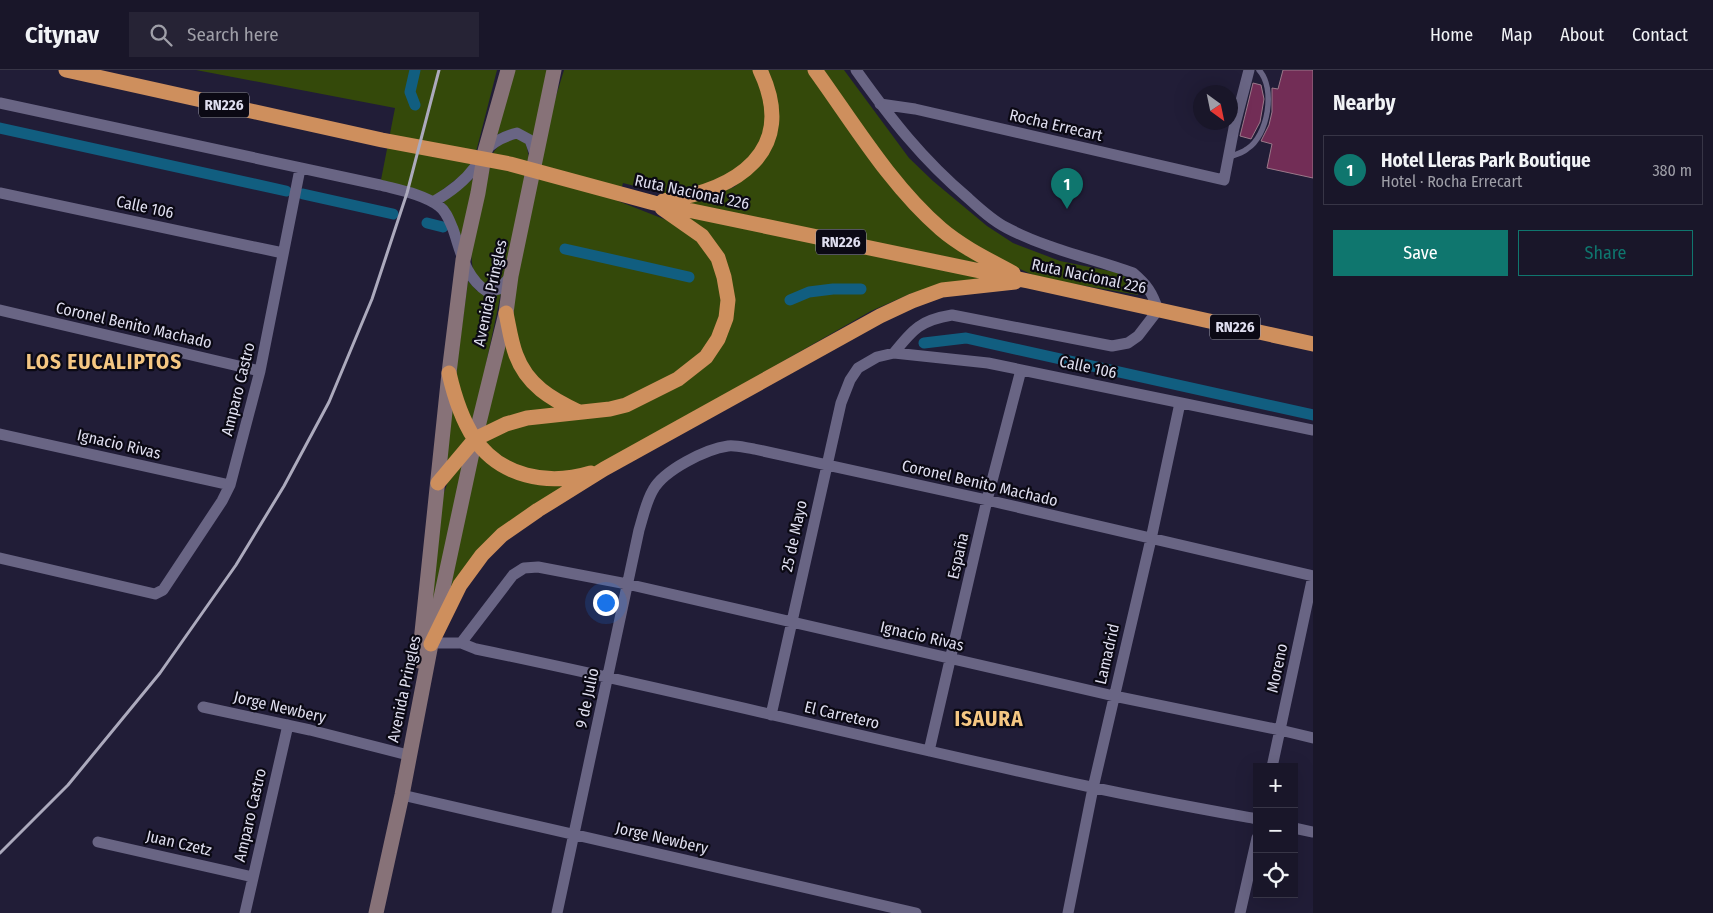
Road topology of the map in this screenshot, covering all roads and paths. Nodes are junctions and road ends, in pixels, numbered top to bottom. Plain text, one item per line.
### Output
1 (66, 70) edge
2 (508, 70) edge
3 (554, 70) edge
4 (760, 70) edge
5 (815, 70) edge
6 (856, 70) edge
7 (1249, 70) edge
8 (1259, 70) edge
9 (0, 103) edge
10 (880, 104) junction
11 (485, 150) junction
12 (1229, 157) junction
13 (537, 159) junction
14 (300, 169) junction
15 (0, 192) edge
16 (433, 202) junction
17 (654, 203) junction
18 (283, 253) junction
19 (463, 260) junction
20 (511, 276) junction
21 (1028, 281) junction
22 (0, 310) edge
23 (1158, 310) junction
24 (506, 313) junction
25 (1313, 344) edge
26 (894, 353) junction
27 (858, 368) joint
28 (1021, 370) junction
29 (260, 371) junction
30 (449, 373) junction
31 (1180, 403) junction
32 (578, 412) junction
33 (1313, 430) edge
34 (0, 434) edge
35 (474, 439) junction
36 (826, 465) junction
37 (604, 469) junction
38 (438, 483) junction
39 (230, 485) junction
40 (652, 491) joint
41 (987, 500) junction
42 (1151, 539) junction
43 (0, 558) edge
44 (1313, 576) edge
45 (627, 584) junction
46 (791, 623) junction
47 (426, 643) junction
48 (461, 643) junction
49 (951, 659) junction
50 (608, 676) junction
51 (1114, 696) junction
52 (203, 707) dead end
53 (771, 715) junction
54 (288, 725) junction
55 (1280, 730) junction
56 (1313, 738) edge
57 (929, 751) junction
58 (408, 755) junction
59 (1273, 763) edge
60 (1093, 788) junction
61 (402, 795) junction
62 (1253, 818) edge
63 (1298, 829) edge
64 (1313, 832) edge
65 (573, 835) junction
66 (98, 842) dead end
67 (1254, 853) edge
68 (253, 877) junction
69 (909, 912) edge
70 (245, 913) edge
71 (376, 913) edge
72 (557, 913) edge
73 (1068, 913) edge
74 (1240, 913) edge

1 - 17 highway, Ruta Nacional 226 / RN226
2 - 11 main road, Avenida Pringles
3 - 13 main road, Avenida Pringles
4 - 17 highway
5 - 21 highway
6 - 10 street
7 - 12 street
8 - 12 lane
9 - 14 street
10 - 12 street, Rocha Errecart
10 - 23 street
11 - 13 street
11 - 16 street
11 - 19 main road, Avenida Pringles
13 - 20 main road, Avenida Pringles
14 - 16 street
14 - 18 street, Amparo Castro
15 - 18 street, Calle 106
16 - 19 street
17 - 21 highway, Ruta Nacional 226 / RN226
17 - 32 highway
18 - 29 street, Amparo Castro
19 - 20 street
19 - 30 main road, Avenida Pringles
20 - 24 main road, Avenida Pringles
21 - 23 highway, Ruta Nacional 226 / RN226
21 - 37 highway
22 - 29 street, Coronel Benito Machado
23 - 25 highway, Ruta Nacional 226 / RN226
23 - 26 street
24 - 32 highway
24 - 35 main road, Avenida Pringles
26 - 27 street, Calle 106
26 - 28 street, Calle 106
27 - 36 street, 25 de Mayo
28 - 31 street, Calle 106
28 - 41 street, España
29 - 39 street, Amparo Castro
30 - 35 highway
30 - 38 main road, Avenida Pringles
31 - 33 street, Calle 106
31 - 42 street, Lamadrid
32 - 35 highway
34 - 39 street, Ignacio Rivas
35 - 37 highway
35 - 38 highway
35 - 47 main road, Avenida Pringles
36 - 40 street, Coronel Benito Machado
36 - 41 street, Coronel Benito Machado
36 - 46 street, 25 de Mayo
37 - 47 highway
38 - 47 main road, Avenida Pringles
39 - 43 street, Amparo Castro
40 - 45 street, 9 de Julio
41 - 42 street, Coronel Benito Machado
41 - 49 street, España
42 - 44 street, Coronel Benito Machado
42 - 51 street, Lamadrid
44 - 55 street, Moreno
45 - 46 street, Ignacio Rivas
45 - 48 street, Ignacio Rivas
45 - 50 street, 9 de Julio
46 - 49 street, Ignacio Rivas
46 - 53 street, 25 de Mayo
47 - 48 street, El Carretero
47 - 58 main road, Avenida Pringles
48 - 50 street, El Carretero
49 - 51 street, Ignacio Rivas
49 - 57 street, España
50 - 53 street, El Carretero
50 - 65 street, 9 de Julio
51 - 55 street, Ignacio Rivas
51 - 60 street, Lamadrid
52 - 54 street, Jorge Newbery
53 - 57 street, El Carretero
54 - 58 street, Jorge Newbery
54 - 68 street, Amparo Castro
55 - 56 street, Ignacio Rivas
55 - 59 street, Moreno
57 - 60 street, El Carretero
58 - 61 main road, Avenida Pringles
60 - 62 street, El Carretero
60 - 73 street, Lamadrid
61 - 65 street, Jorge Newbery
61 - 71 main road, Avenida Pringles
63 - 64 street
65 - 69 street, Jorge Newbery
65 - 72 street, 9 de Julio
66 - 68 street, Juan Czetz
67 - 74 street
68 - 70 street, Amparo Castro

